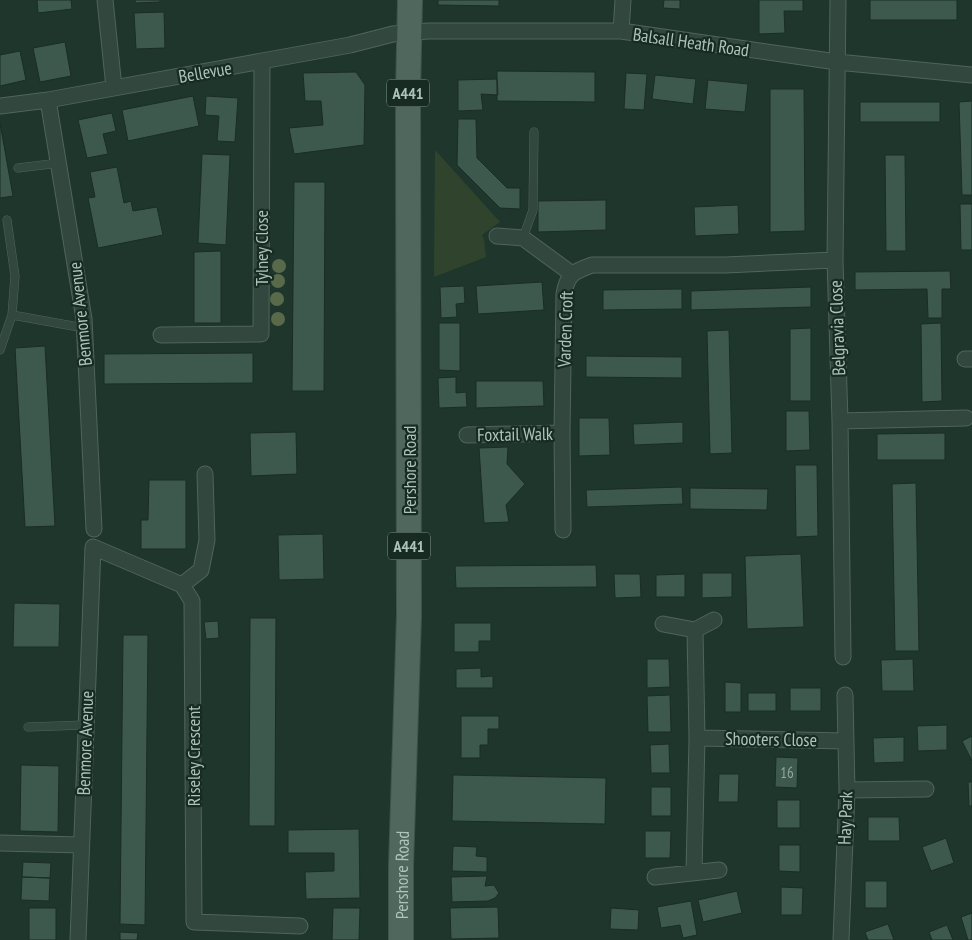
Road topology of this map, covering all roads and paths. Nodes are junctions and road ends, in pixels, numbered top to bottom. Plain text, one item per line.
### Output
1 (105, 0) edge
2 (410, 0) edge
3 (622, 0) edge
4 (838, 0) edge
5 (621, 31) junction
6 (410, 33) junction
7 (262, 62) junction
8 (837, 62) junction
9 (972, 75) edge
10 (114, 88) junction
11 (48, 100) junction
12 (0, 106) edge
13 (534, 132) dead end
14 (59, 163) junction
15 (18, 168) dead end
16 (7, 220) dead end
17 (496, 236) dead end
18 (523, 238) junction
19 (835, 260) junction
20 (572, 274) junction
21 (12, 315) junction
22 (84, 328) junction
23 (161, 335) dead end
24 (0, 350) edge
25 (966, 418) dead end
26 (840, 421) junction
27 (562, 433) junction
28 (467, 436) dead end
29 (205, 474) dead end
30 (94, 529) dead end
31 (563, 530) dead end
32 (182, 585) junction
33 (714, 620) dead end
34 (663, 624) dead end
35 (695, 630) junction
36 (843, 657) dead end
37 (845, 695) dead end
38 (85, 726) junction
39 (28, 727) dead end
40 (697, 738) junction
41 (845, 741) junction
42 (926, 789) dead end
43 (847, 790) junction
44 (0, 843) edge
45 (81, 844) junction
46 (719, 870) dead end
47 (694, 872) junction
48 (655, 877) dead end
49 (300, 926) dead end
50 (78, 940) edge
51 (401, 940) edge
52 (841, 940) edge

1 - 10 street
2 - 6 main road, Pershore Road / A441
3 - 5 street
4 - 8 street, Belgravia Close
5 - 6 street, Balsall Heath Road
5 - 8 street, Balsall Heath Road
6 - 7 street, Bellevue
6 - 51 main road, Pershore Road / A441
7 - 10 street, Bellevue
7 - 23 street, Tylney Close
8 - 9 street, Balsall Heath Road
8 - 19 street, Belgravia Close
10 - 11 street, Bellevue
11 - 12 street, Bellevue
11 - 14 street, Benmore Avenue
13 - 18 lane
14 - 15 lane
14 - 22 street, Benmore Avenue
16 - 21 lane
17 - 18 street
18 - 20 street
19 - 20 street, Varden Croft
19 - 26 street, Belgravia Close
20 - 27 street, Varden Croft
21 - 22 lane
21 - 24 lane
22 - 30 street, Benmore Avenue
25 - 26 street
26 - 36 street, Belgravia Close
27 - 28 street, Foxtail Walk
27 - 31 street, Varden Croft
29 - 32 street
32 - 38 street, Benmore Avenue
32 - 49 street, Riseley Crescent
33 - 35 street
34 - 35 street
35 - 40 street
37 - 41 street, Hay Park
38 - 39 lane
38 - 45 street, Benmore Avenue
40 - 41 street, Shooters Close
40 - 47 street
41 - 43 street, Hay Park
42 - 43 street
43 - 52 street, Hay Park
44 - 45 street
45 - 50 street, Benmore Avenue
46 - 47 street
47 - 48 street

